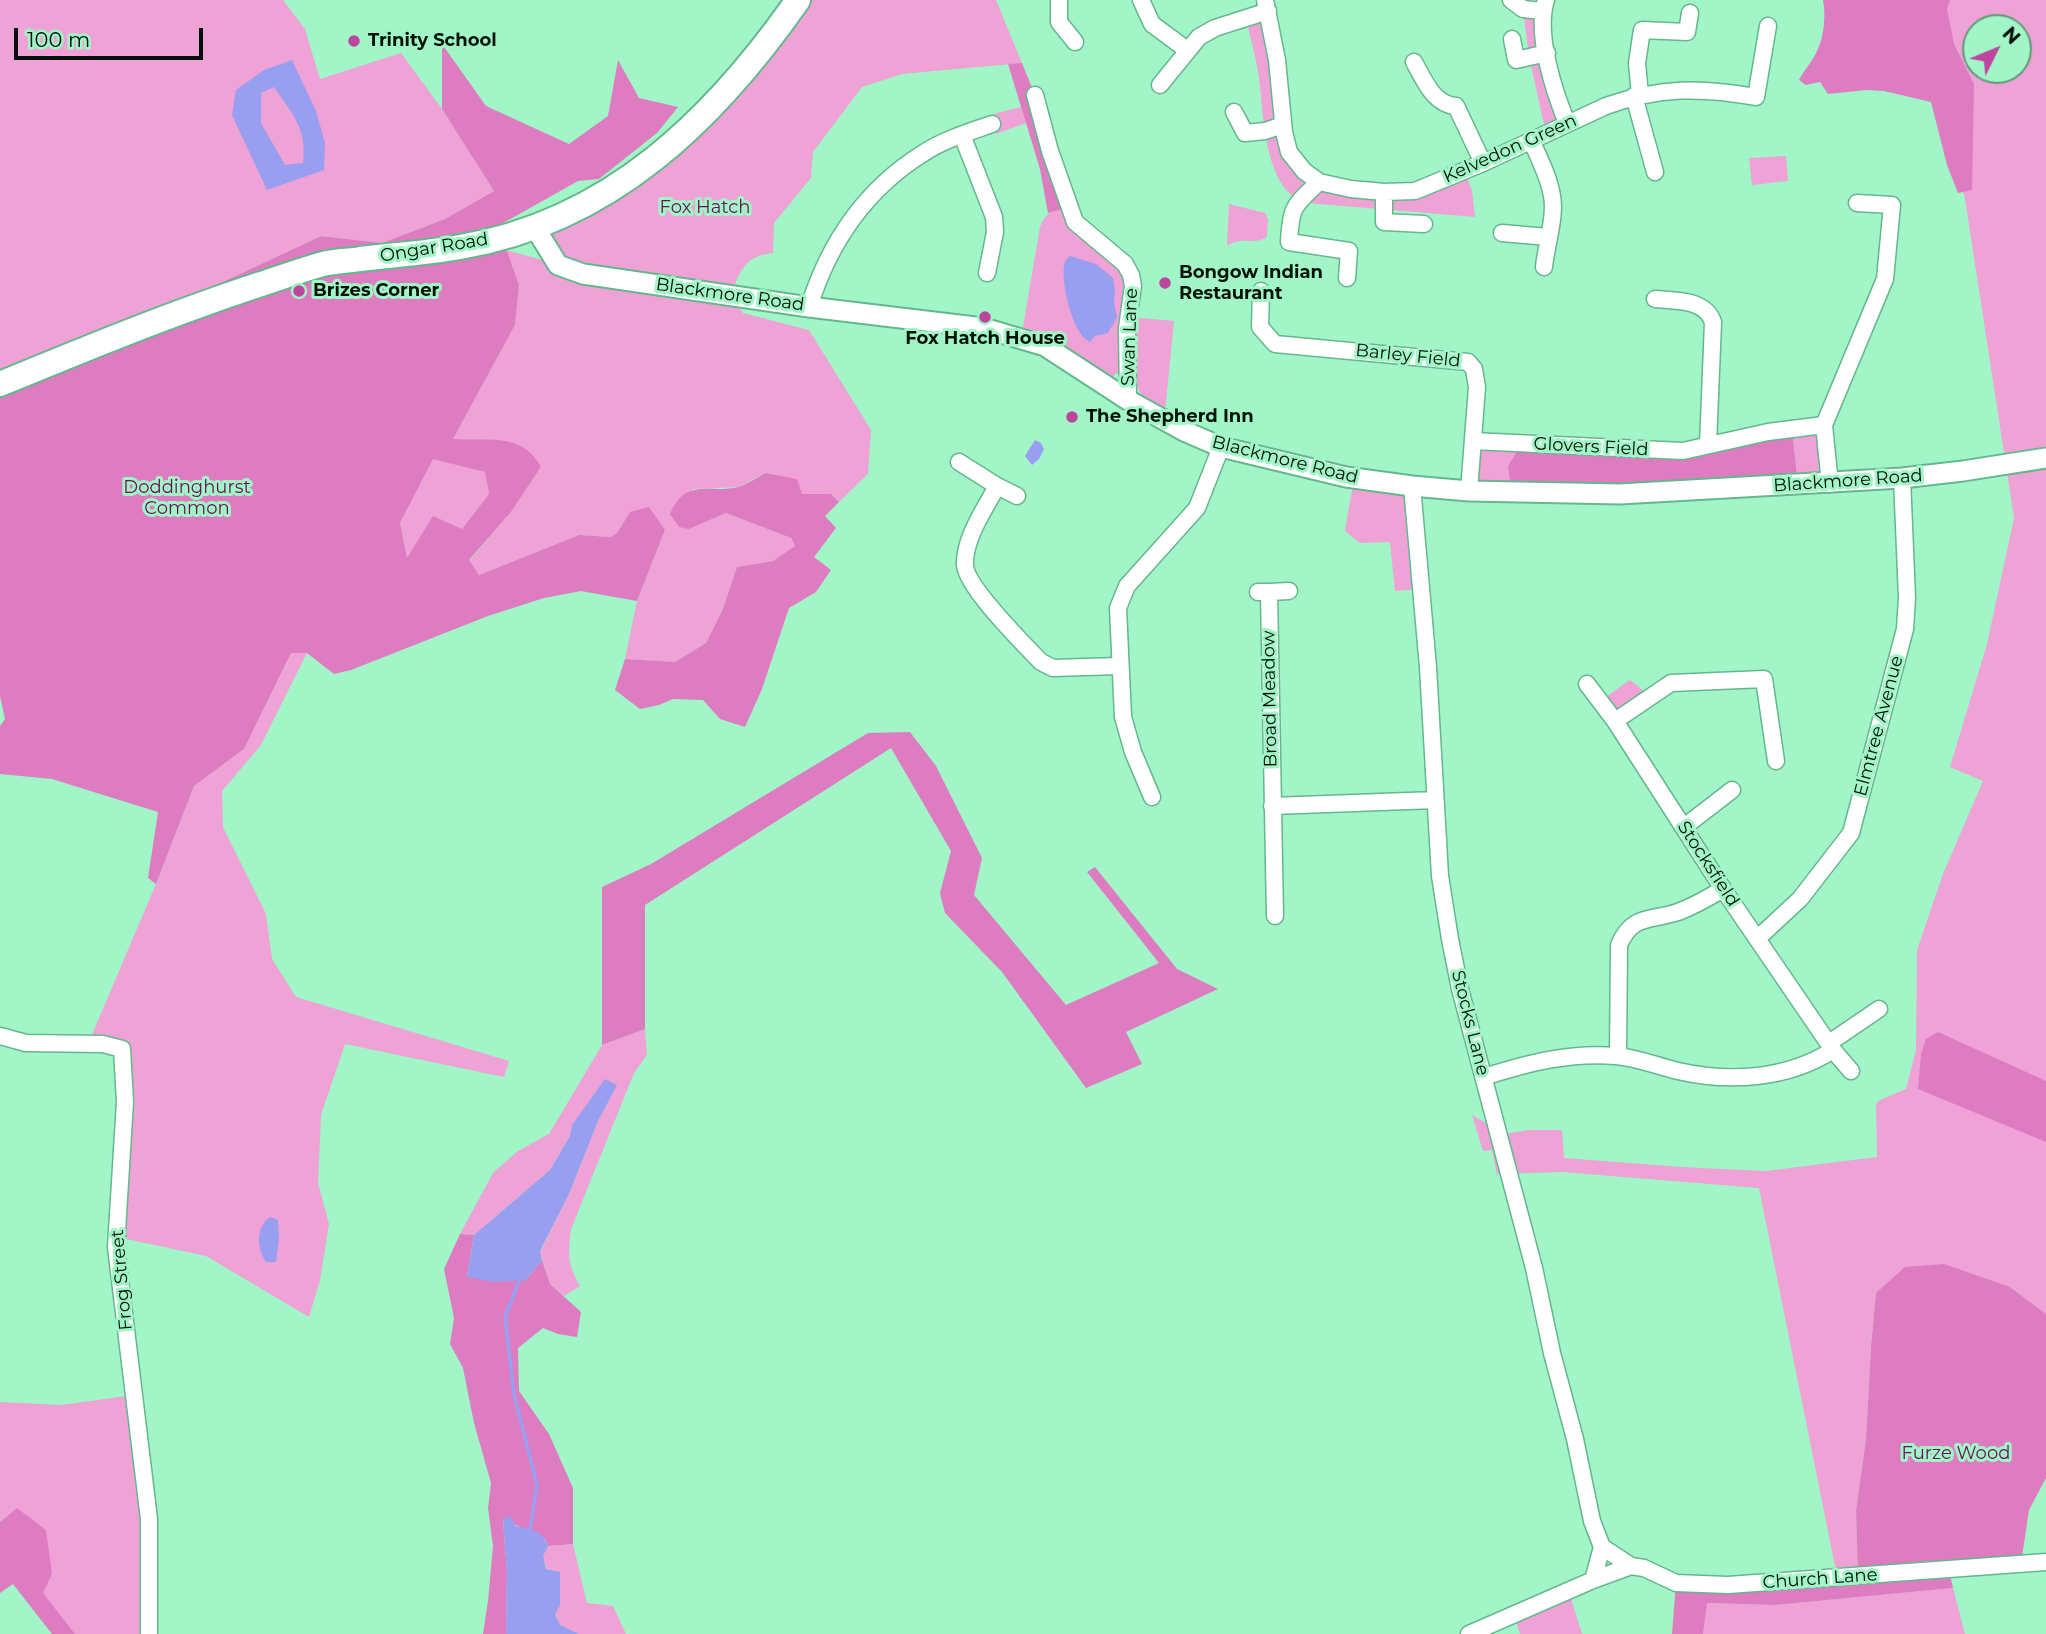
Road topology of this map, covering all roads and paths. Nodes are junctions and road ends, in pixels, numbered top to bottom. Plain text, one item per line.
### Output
1 (798, 0) edge
2 (1059, 0) edge
3 (1141, 0) edge
4 (1511, 0) edge
5 (1267, 5) edge
6 (1545, 5) edge
7 (1690, 13) dead end
8 (1768, 26) dead end
9 (1512, 39) dead end
10 (1074, 42) dead end
11 (1187, 50) junction
12 (1547, 53) junction
13 (1414, 62) dead end
14 (1160, 85) dead end
15 (1035, 95) dead end
16 (1637, 95) junction
17 (1234, 112) dead end
18 (1282, 118) junction
19 (1567, 123) junction
20 (992, 124) dead end
21 (962, 135) junction
22 (1531, 140) junction
23 (1483, 163) junction
24 (1655, 172) dead end
25 (1319, 182) junction
26 (1384, 192) junction
27 (1857, 203) dead end
28 (1424, 224) dead end
29 (534, 226) junction
30 (1502, 233) dead end
31 (1548, 237) junction
32 (1544, 267) dead end
33 (987, 273) dead end
34 (1347, 278) dead end
35 (1261, 291) dead end
36 (1655, 299) dead end
37 (809, 307) junction
38 (0, 384) edge
39 (1128, 400) junction
40 (1824, 425) junction
41 (1473, 441) junction
42 (1708, 445) junction
43 (1221, 447) junction
44 (2046, 458) edge
45 (959, 462) dead end
46 (1902, 478) junction
47 (1830, 484) junction
48 (998, 486) junction
49 (1412, 486) junction
50 (1469, 491) junction
51 (1017, 496) dead end
52 (1289, 591) dead end
53 (1119, 666) junction
54 (1587, 684) dead end
55 (1615, 722) junction
56 (1776, 761) dead end
57 (1732, 790) dead end
58 (1152, 797) dead end
59 (1435, 800) junction
60 (1272, 806) junction
61 (1684, 827) junction
62 (1723, 889) junction
63 (1275, 916) dead end
64 (1758, 938) junction
65 (1880, 1009) dead end
66 (0, 1036) edge
67 (1831, 1046) junction
68 (1618, 1056) junction
69 (1852, 1070) dead end
70 (1484, 1077) junction
71 (1602, 1547) junction
72 (2046, 1562) edge
73 (1631, 1566) junction
74 (1593, 1580) junction
75 (149, 1634) edge
76 (1469, 1634) edge

1 - 29 main road, Ongar Road
2 - 10 street
3 - 11 street
4 - 6 street
5 - 11 street
5 - 18 street
6 - 12 street
7 - 16 street
8 - 16 street, Kelvedon Green
9 - 12 street
11 - 14 street
12 - 19 street
13 - 23 street
15 - 39 street, Swan Lane
16 - 19 street, Kelvedon Green
16 - 24 street
17 - 18 street
18 - 25 street
19 - 22 street, Kelvedon Green
20 - 21 street
21 - 33 street
21 - 37 street
22 - 23 street, Kelvedon Green
22 - 31 street
23 - 26 street, Kelvedon Green
25 - 26 street, Kelvedon Green
25 - 34 street
26 - 28 street
27 - 40 street
29 - 37 street, Blackmore Road
29 - 38 main road, Ongar Road
30 - 31 street
31 - 32 street
35 - 41 street, Barley Field
36 - 42 street
37 - 39 street, Blackmore Road
39 - 43 street, Blackmore Road
40 - 42 street, Glovers Field
40 - 47 street
41 - 42 street, Glovers Field
41 - 50 street, Barley Field
43 - 49 street, Blackmore Road
43 - 53 street
44 - 46 street, Blackmore Road
45 - 48 street
46 - 47 street, Blackmore Road
46 - 64 street, Elmtree Avenue
47 - 50 street, Blackmore Road
48 - 51 street
48 - 53 street
49 - 50 street, Blackmore Road
49 - 59 street, Stocks Lane
52 - 60 street, Broad Meadow
53 - 58 street
54 - 55 street, Stocksfield
55 - 56 street
55 - 61 street, Stocksfield
57 - 61 street
59 - 60 street
59 - 70 street, Stocks Lane
60 - 63 street, Broad Meadow
61 - 62 street, Stocksfield
62 - 64 street, Stocksfield
62 - 68 street
64 - 67 street, Stocksfield
65 - 67 street
66 - 75 street, Frog Street
67 - 68 street
67 - 69 street, Stocksfield
68 - 70 street
70 - 71 street, Stocks Lane
71 - 73 street, Church Lane
71 - 74 street
72 - 73 street, Church Lane
73 - 74 street
74 - 76 street

